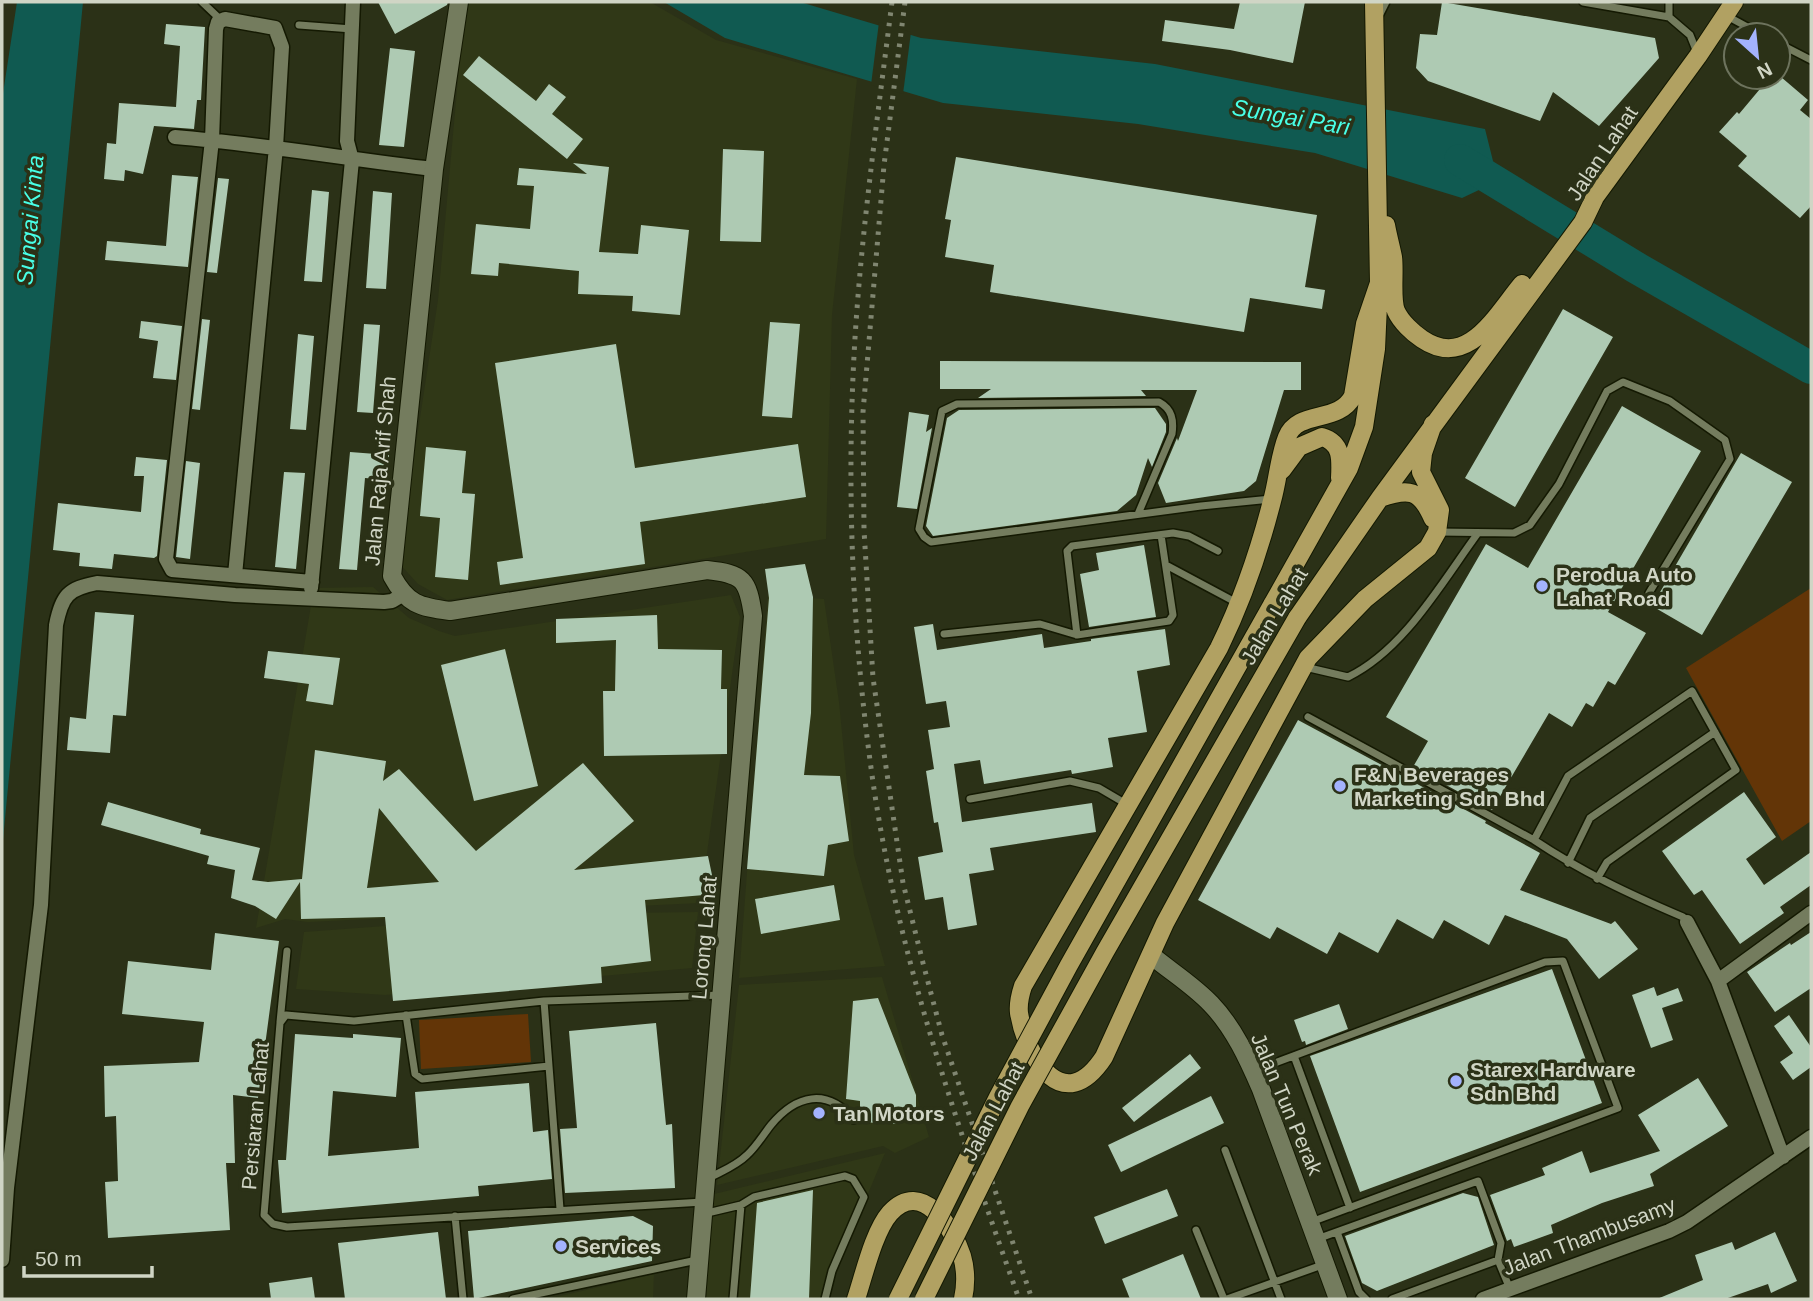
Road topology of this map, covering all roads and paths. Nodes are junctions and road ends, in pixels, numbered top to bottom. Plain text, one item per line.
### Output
1 (201, 2) edge
2 (353, 2) edge
3 (459, 2) edge
4 (1363, 2) edge
5 (1374, 2) edge
6 (1386, 2) edge
7 (1583, 2) edge
8 (1669, 2) edge
9 (1730, 9) edge
10 (1669, 18) junction
11 (222, 20) junction
12 (1745, 21) edge
13 (299, 25) dead end
14 (1374, 27) junction
15 (352, 29) junction
16 (1792, 50) edge
17 (1699, 56) junction
18 (1811, 60) edge
19 (175, 137) dead end
20 (212, 140) junction
21 (276, 147) junction
22 (352, 160) junction
23 (434, 169) junction
24 (1376, 181) junction
25 (1565, 237) junction
26 (1379, 283) junction
27 (1433, 424) junction
28 (1276, 480) junction
29 (1340, 485) junction
30 (1380, 498) junction
31 (1273, 499) junction
32 (1138, 514) junction
33 (1437, 532) junction
34 (1478, 533) junction
35 (1161, 535) junction
36 (1217, 551) dead end
37 (1166, 565) junction
38 (235, 575) junction
39 (312, 582) junction
40 (1649, 593) dead end
41 (402, 595) junction
42 (310, 600) junction
43 (1240, 605) junction
44 (944, 634) dead end
45 (1077, 635) junction
46 (1303, 667) junction
47 (1308, 717) dead end
48 (1715, 732) junction
49 (970, 799) dead end
50 (1128, 805) junction
51 (1534, 840) junction
52 (1569, 863) junction
53 (1597, 879) junction
54 (1811, 913) edge
55 (1687, 922) joint
56 (287, 951) dead end
57 (1151, 955) junction
58 (1718, 981) junction
59 (722, 995) junction
60 (544, 1001) junction
61 (407, 1015) junction
62 (280, 1023) junction
63 (1293, 1056) junction
64 (549, 1066) junction
65 (1254, 1071) junction
66 (854, 1120) dead end
67 (1811, 1137) edge
68 (1225, 1150) dead end
69 (1783, 1157) junction
70 (706, 1180) junction
71 (741, 1205) junction
72 (703, 1208) junction
73 (1350, 1208) junction
74 (559, 1209) junction
75 (456, 1216) junction
76 (1196, 1230) dead end
77 (1314, 1231) junction
78 (1337, 1232) junction
79 (2, 1259) edge
80 (699, 1259) junction
81 (1498, 1260) junction
82 (1325, 1263) junction
83 (1275, 1281) junction
84 (1510, 1290) junction
85 (463, 1299) edge
86 (513, 1299) edge
87 (696, 1299) edge
88 (733, 1299) edge
89 (825, 1299) edge
90 (856, 1299) edge
91 (898, 1299) edge
92 (924, 1299) edge
93 (963, 1299) edge
94 (1225, 1299) edge
95 (1281, 1299) edge
96 (1338, 1299) edge
97 (1366, 1299) edge
98 (1392, 1299) edge
99 (1483, 1299) edge

1 - 11 lane
2 - 15 street
3 - 23 street, Jalan Raja Arif Shah
4 - 14 lane
5 - 14 main road
6 - 14 lane
7 - 10 lane
8 - 10 lane
9 - 12 lane
9 - 17 main road, Jalan Lahat
10 - 17 lane
11 - 20 street
11 - 21 street
13 - 15 lane
14 - 24 main road
15 - 22 street
16 - 18 lane
17 - 25 main road, Jalan Lahat
19 - 20 street
20 - 21 street
20 - 38 street
21 - 22 street
21 - 38 street
22 - 23 street
22 - 39 street
23 - 41 street, Jalan Raja Arif Shah
24 - 25 main road
24 - 26 main road, Jalan Lahat
25 - 27 main road, Jalan Lahat
26 - 28 main road
26 - 29 main road, Jalan Lahat
27 - 30 main road, Jalan Lahat
27 - 33 main road
28 - 29 main road
28 - 31 main road
29 - 91 main road, Jalan Lahat, bridge
30 - 33 main road
30 - 92 main road, Jalan Lahat, bridge
31 - 32 lane
31 - 43 main road
32 - 32 lane
33 - 34 lane
33 - 46 main road
34 - 40 lane
34 - 46 lane
35 - 36 lane
35 - 37 lane
35 - 45 lane
37 - 43 lane
37 - 45 lane
38 - 39 street
39 - 42 street
41 - 42 street
41 - 59 street, Lorong Lahat
42 - 79 street
43 - 50 main road
44 - 45 lane
46 - 57 main road
47 - 51 lane
48 - 51 lane
48 - 52 lane
48 - 53 lane
49 - 50 lane
50 - 57 main road
51 - 52 lane
52 - 53 lane
53 - 55 lane
54 - 58 street
55 - 58 street
56 - 62 lane
57 - 65 street, Jalan Tun Perak
58 - 69 street
59 - 60 lane, Persiaran Lahat
59 - 70 street, Lorong Lahat
60 - 61 lane, Persiaran Lahat
60 - 64 lane
61 - 62 lane, Persiaran Lahat
61 - 64 lane
62 - 75 lane, Persiaran Lahat
63 - 65 lane
63 - 73 lane
63 - 73 lane
64 - 74 lane
65 - 77 street, Jalan Tun Perak
66 - 70 lane
67 - 69 street, Jalan Thambusamy
68 - 83 lane
69 - 84 street, Jalan Thambusamy
70 - 72 street, Lorong Lahat
71 - 72 lane, Persiaran Lahat
71 - 88 lane
71 - 89 lane, Persiaran Lahat
72 - 74 lane, Persiaran Lahat
72 - 80 street, Lorong Lahat
73 - 77 lane
74 - 75 lane, Persiaran Lahat
75 - 85 lane
76 - 94 lane
77 - 78 lane
77 - 82 street, Jalan Tun Perak
78 - 81 lane
78 - 97 lane
80 - 86 lane
80 - 87 street, Lorong Lahat
81 - 84 lane
81 - 98 lane
82 - 83 lane
82 - 96 street, Jalan Tun Perak
83 - 94 lane
83 - 95 lane
84 - 99 street, Jalan Thambusamy
90 - 93 main road

